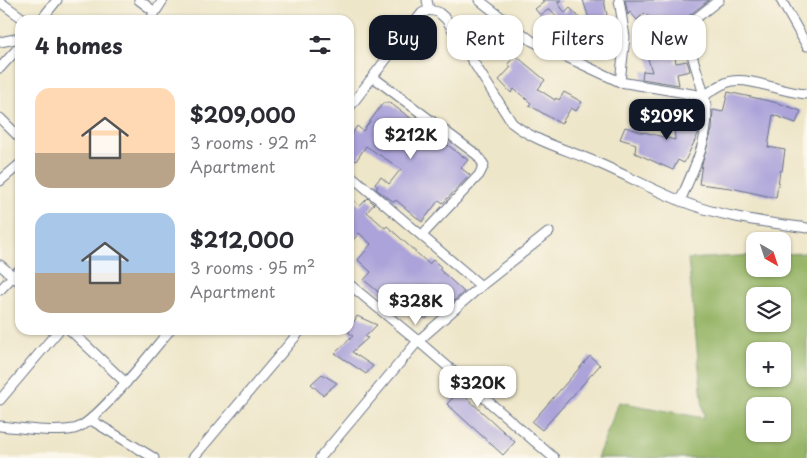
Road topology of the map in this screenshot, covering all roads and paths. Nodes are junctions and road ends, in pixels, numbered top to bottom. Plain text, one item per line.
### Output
1 (57, 0) edge
2 (139, 0) edge
3 (163, 0) edge
4 (427, 0) edge
5 (479, 0) edge
6 (619, 0) edge
7 (720, 0) edge
8 (781, 0) edge
9 (0, 2) edge
10 (429, 10) junction
11 (18, 15) edge
12 (45, 15) edge
13 (151, 15) edge
14 (153, 15) edge
15 (15, 39) edge
16 (0, 42) edge
17 (807, 46) edge
18 (15, 52) edge
19 (0, 68) edge
20 (373, 77) junction
21 (620, 82) junction
22 (807, 94) edge
23 (704, 96) junction
24 (354, 102) edge
25 (0, 118) edge
26 (15, 133) edge
27 (15, 168) edge
28 (354, 178) edge
29 (0, 181) edge
30 (680, 201) junction
31 (807, 228) edge
32 (549, 232) dead end
33 (422, 235) junction
34 (0, 265) edge
35 (15, 274) edge
36 (15, 278) edge
37 (480, 286) junction
38 (354, 288) edge
39 (0, 290) edge
40 (55, 335) edge
41 (75, 335) edge
42 (166, 335) edge
43 (297, 335) edge
44 (418, 341) junction
45 (126, 383) junction
46 (0, 400) edge
47 (91, 420) junction
48 (0, 426) edge
49 (154, 458) edge
50 (193, 458) edge
51 (320, 458) edge
52 (554, 458) edge

1 - 12 street
2 - 13 street
3 - 14 street
4 - 10 street
5 - 21 street
6 - 21 street
7 - 23 street
8 - 17 street
9 - 11 street
10 - 20 street
10 - 30 street
15 - 16 street
18 - 19 street
20 - 24 street
20 - 33 street
21 - 23 street
22 - 23 street
23 - 30 street
25 - 26 street
27 - 29 street
28 - 33 street
30 - 31 street
32 - 37 street
33 - 37 street
34 - 35 street
36 - 39 street
37 - 44 street
38 - 44 street
40 - 46 street
41 - 45 street
42 - 45 street
43 - 50 street
44 - 51 street
44 - 52 street
45 - 47 street
47 - 48 street
47 - 49 street

